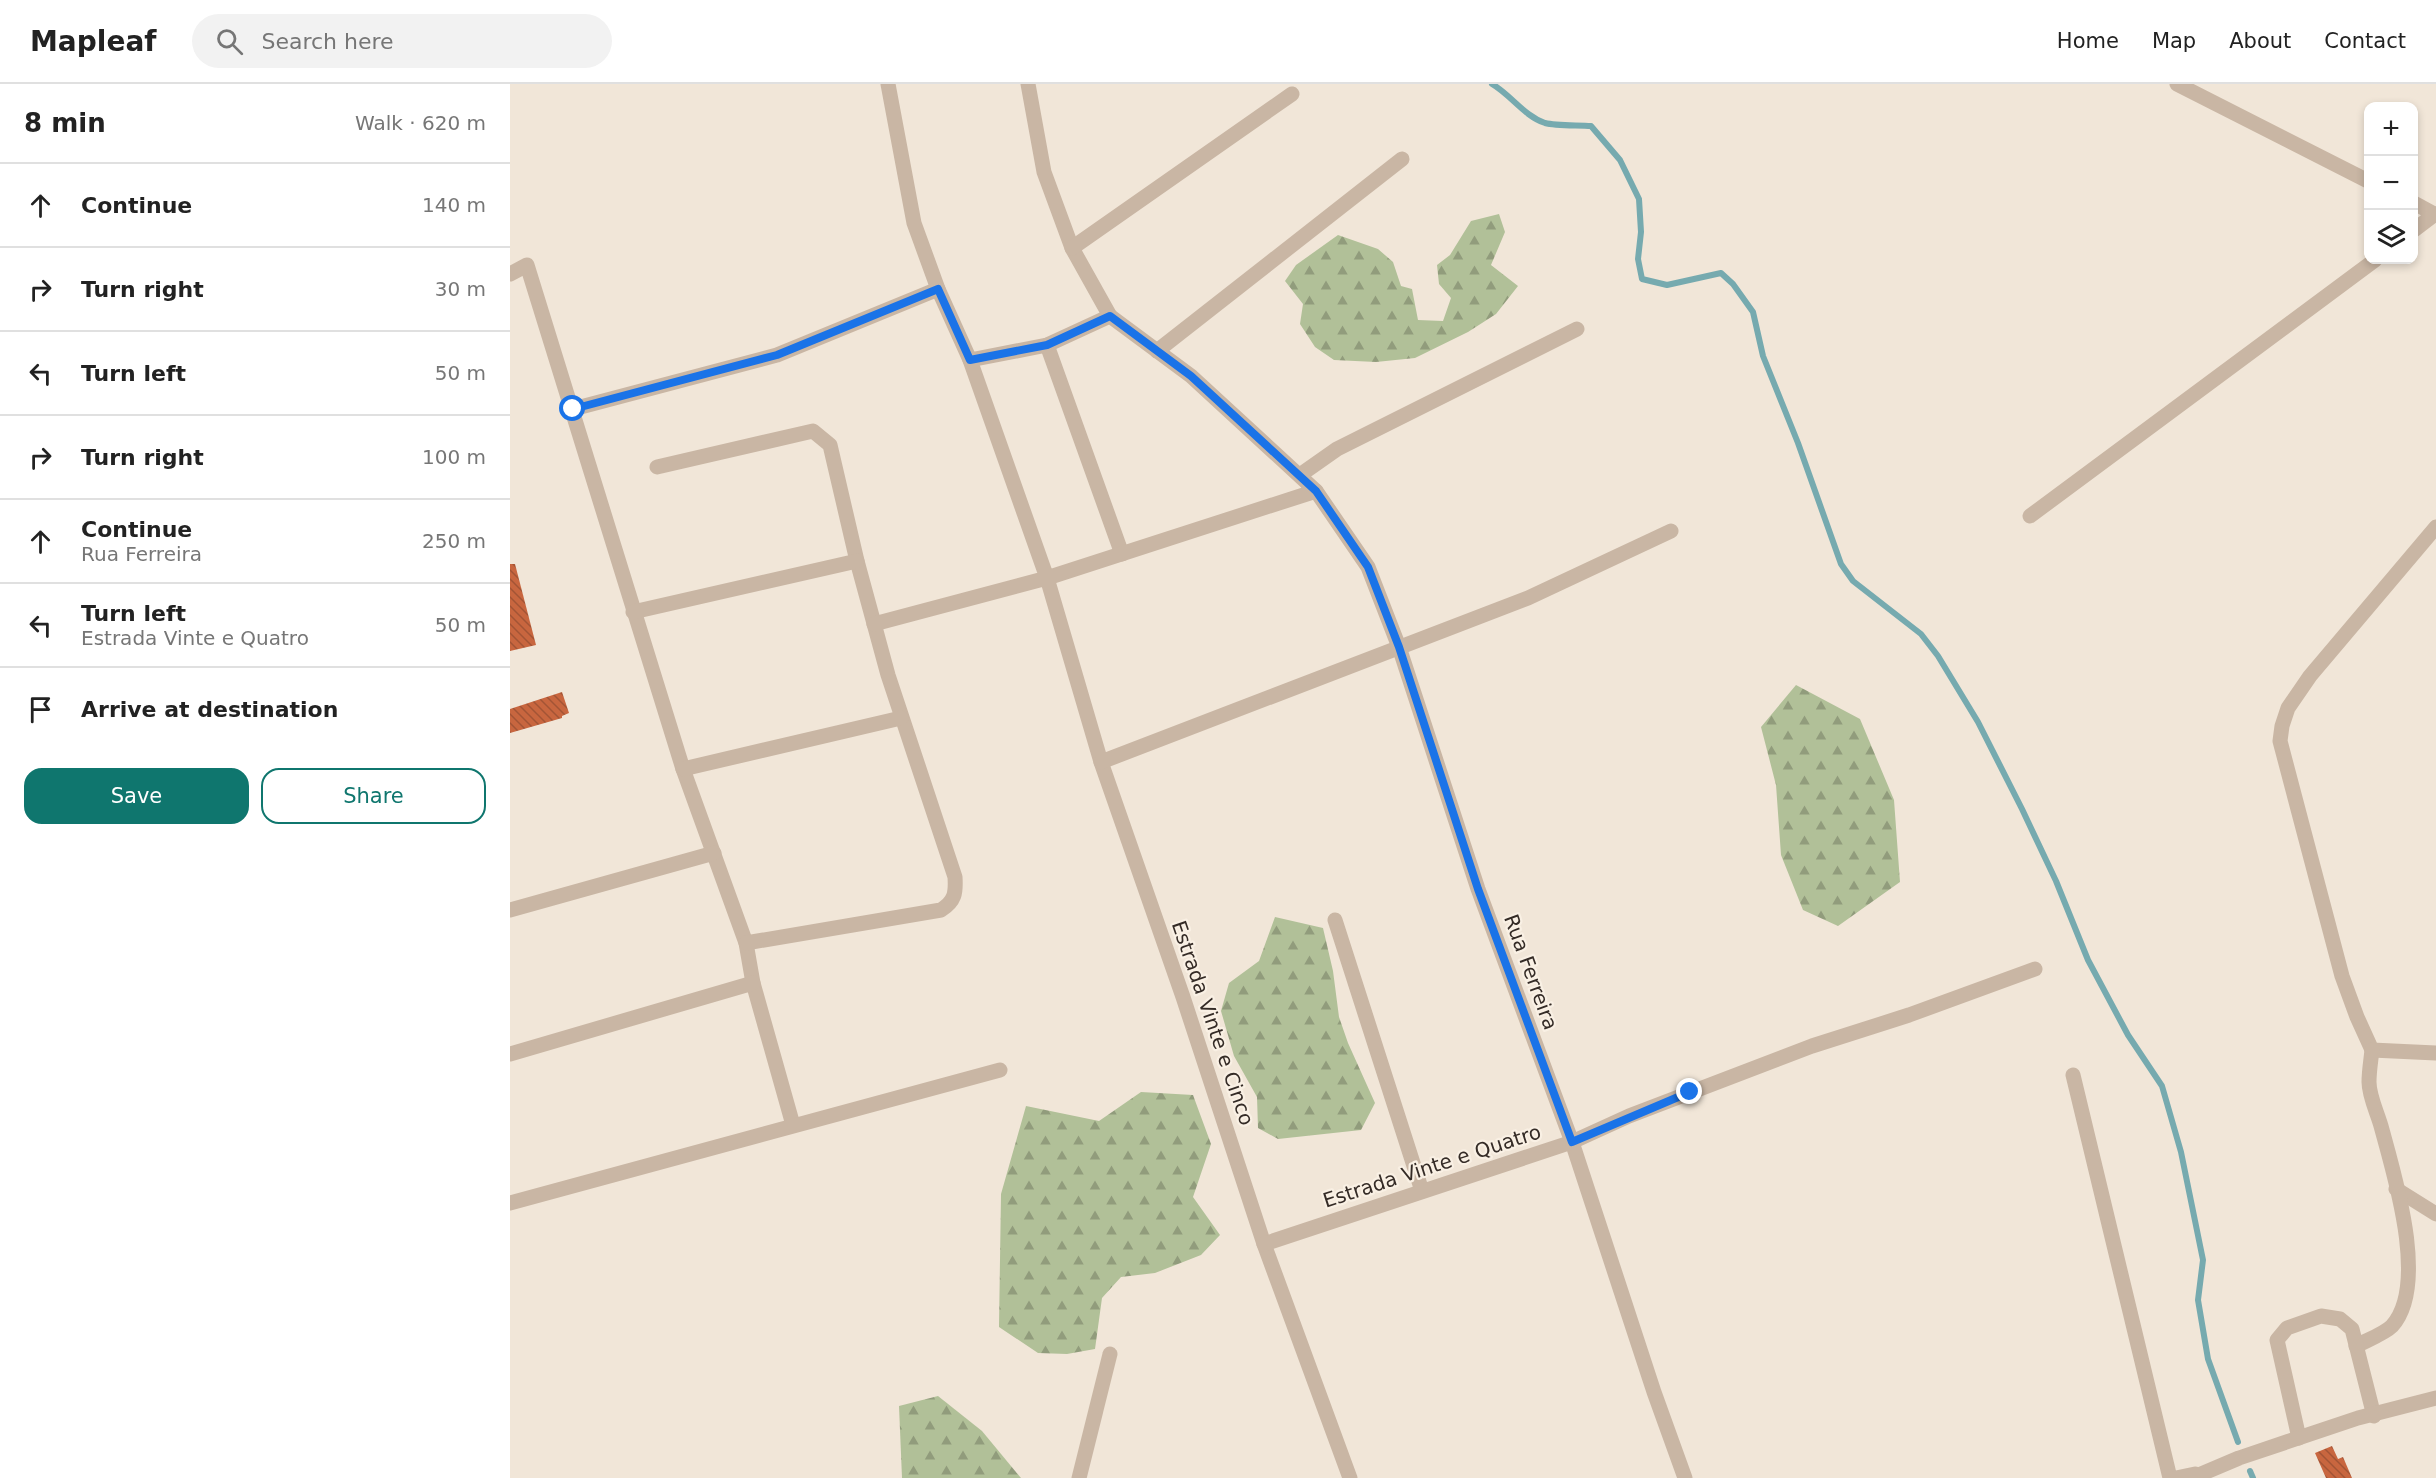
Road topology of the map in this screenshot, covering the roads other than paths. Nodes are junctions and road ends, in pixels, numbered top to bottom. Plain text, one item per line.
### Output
1 (888, 84) edge
2 (1028, 84) edge
3 (2177, 84) edge
4 (1292, 94) dead end
5 (1402, 159) dead end
6 (2364, 179) edge
7 (2418, 205) edge
8 (2435, 215) edge
9 (2418, 228) edge
10 (1072, 248) junction
11 (2370, 264) edge
12 (510, 274) edge
13 (938, 289) junction
14 (1110, 316) junction
15 (1577, 329) dead end
16 (1047, 345) junction
17 (1157, 351) junction
18 (970, 360) junction
19 (573, 409) junction
20 (657, 466) dead end
21 (1300, 475) junction
22 (1316, 491) junction
23 (2030, 516) dead end
24 (2436, 527) edge
25 (1671, 531) dead end
26 (1122, 554) junction
27 (856, 561) junction
28 (1047, 578) junction
29 (633, 612) junction
30 (874, 624) junction
31 (1399, 647) junction
32 (901, 718) junction
33 (1101, 762) junction
34 (683, 768) junction
35 (714, 853) junction
36 (510, 910) edge
37 (1335, 920) dead end
38 (746, 943) junction
39 (2035, 969) dead end
40 (753, 984) junction
41 (2372, 1050) junction
42 (2436, 1053) edge
43 (510, 1054) edge
44 (1000, 1070) dead end
45 (2073, 1075) dead end
46 (793, 1125) junction
47 (1572, 1142) junction
48 (2396, 1189) junction
49 (1422, 1191) junction
50 (510, 1203) edge
51 (2436, 1214) edge
52 (1264, 1244) junction
53 (2356, 1346) junction
54 (1110, 1354) dead end
55 (2436, 1398) edge
56 (2374, 1416) junction
57 (2299, 1438) junction
58 (2200, 1477) edge
59 (1079, 1478) edge
60 (1350, 1478) edge
61 (1686, 1478) edge
62 (2170, 1478) edge
63 (2176, 1478) edge

1 - 13 street, Estrada Vinte e Cinco
2 - 10 street
3 - 6 street
4 - 10 street
5 - 17 street
7 - 8 street
8 - 9 street
10 - 14 street
11 - 23 street
12 - 19 street
13 - 18 street, Estrada Vinte e Cinco
13 - 19 street
14 - 16 street
14 - 17 street, Rua Ferreira
15 - 21 street
16 - 18 street
16 - 26 street
17 - 21 street, Rua Ferreira
18 - 28 street, Estrada Vinte e Cinco
19 - 29 street
20 - 27 street
21 - 22 street, Rua Ferreira
22 - 26 street
22 - 31 street, Rua Ferreira
24 - 41 street
25 - 31 street
26 - 28 street
27 - 29 street
27 - 30 street
28 - 30 street
28 - 33 street, Estrada Vinte e Cinco
29 - 34 street
30 - 32 street
31 - 33 street
31 - 47 street, Rua Ferreira
32 - 34 street
32 - 38 street
33 - 52 street, Estrada Vinte e Cinco
34 - 35 street
35 - 36 street
35 - 38 street
37 - 49 street
38 - 40 street
39 - 47 street, Estrada Vinte e Quatro
40 - 43 street
40 - 46 street
41 - 42 street
41 - 48 street
44 - 46 street
45 - 62 street
46 - 50 street
47 - 49 street, Estrada Vinte e Quatro
47 - 61 street, Rua Ferreira
48 - 51 street
48 - 53 street
49 - 52 street, Estrada Vinte e Quatro
52 - 60 street, Estrada Vinte e Cinco
53 - 56 street
53 - 57 street
54 - 59 street
55 - 56 street
56 - 57 street
57 - 58 street
58 - 63 street

